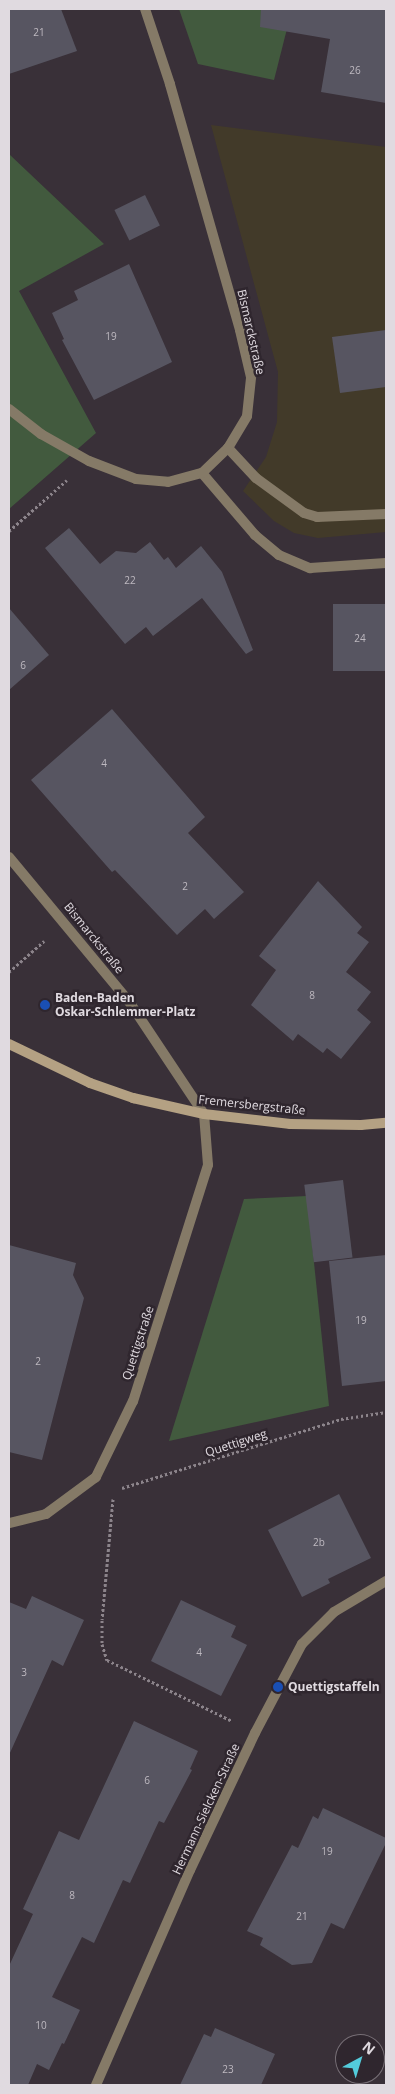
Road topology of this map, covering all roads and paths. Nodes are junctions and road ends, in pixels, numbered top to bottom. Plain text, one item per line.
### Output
1 (145, 9) edge
2 (9, 409) edge
3 (228, 448) junction
4 (89, 461) junction
5 (202, 473) junction
6 (386, 514) edge
7 (9, 531) edge
8 (386, 563) edge
9 (9, 857) edge
10 (66, 922) junction
11 (9, 972) edge
12 (9, 1044) edge
13 (204, 1114) junction
14 (386, 1122) edge
15 (386, 1412) edge
16 (9, 1523) edge
17 (386, 1581) edge
18 (255, 1733) junction
19 (96, 2085) edge

1 - 3 street, Bismarckstraße
2 - 4 street, Bismarckstraße
3 - 5 street, Bismarckstraße
3 - 6 street
4 - 5 street, Bismarckstraße
4 - 7 path
5 - 8 street
9 - 10 street, Bismarckstraße
10 - 11 path
10 - 13 street, Bismarckstraße
12 - 13 main road, Fremersbergstraße
13 - 14 main road, Fremersbergstraße
13 - 16 street, Quettigstraße
15 - 18 path, Quettigweg
17 - 18 street, Hermann-Sielcken-Straße
18 - 19 street, Hermann-Sielcken-Straße

